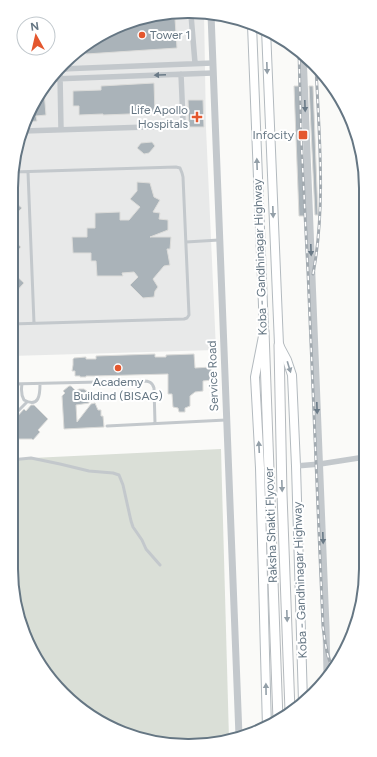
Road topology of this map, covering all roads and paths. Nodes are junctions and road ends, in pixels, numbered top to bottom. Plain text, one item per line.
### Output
1 (191, 18) edge
2 (211, 19) edge
3 (252, 30) edge
4 (266, 37) edge
5 (303, 62) edge
6 (195, 63) junction
7 (213, 63) junction
8 (67, 69) edge
9 (213, 72) junction
10 (181, 74) junction
11 (58, 78) edge
12 (57, 80) edge
13 (61, 129) junction
14 (28, 130) edge
15 (18, 172) edge
16 (28, 172) junction
17 (219, 240) junction
18 (186, 242) junction
19 (34, 323) junction
20 (18, 324) edge
21 (264, 331) junction
22 (279, 344) junction
23 (18, 384) edge
24 (22, 384) junction
25 (40, 384) junction
26 (27, 402) junction
27 (18, 411) edge
28 (226, 420) junction
29 (155, 423) junction
30 (107, 426) dead end
31 (18, 459) edge
32 (359, 459) edge
33 (320, 464) junction
34 (296, 466) junction
35 (160, 565) dead end
36 (327, 668) edge
37 (303, 695) edge
38 (290, 705) edge
39 (278, 713) edge
40 (267, 720) edge
41 (239, 731) edge

1 - 6 street
2 - 7 street, Service Road
21 -> 3 main road, Koba - Gandhinagar Highway
4 -> 22 main road, Koba - Gandhinagar Highway
5 -> 33 street
6 - 7 street
6 - 8 street
7 - 9 street, Service Road
9 - 10 street
9 - 17 street, Service Road
10 -> 11 street
10 - 13 street
12 - 13 street
13 - 14 street
15 - 16 lane
16 - 18 lane
16 - 19 lane
17 - 18 lane
17 - 28 street, Service Road
18 - 19 lane
19 - 20 lane
21 - 39 main road, Raksha Shakti Flyover
40 -> 21 main road, Koba - Gandhinagar Highway
22 -> 34 main road, Koba - Gandhinagar Highway
22 -> 38 main road, Raksha Shakti Flyover
23 - 24 lane
24 - 25 lane
24 - 26 lane
25 - 26 lane
25 - 29 lane
26 - 27 lane
28 - 29 lane
28 - 41 street, Service Road
29 - 30 lane
31 - 35 lane
32 - 33 street
33 - 34 street
33 -> 36 street
34 - 37 main road, Koba - Gandhinagar Highway

